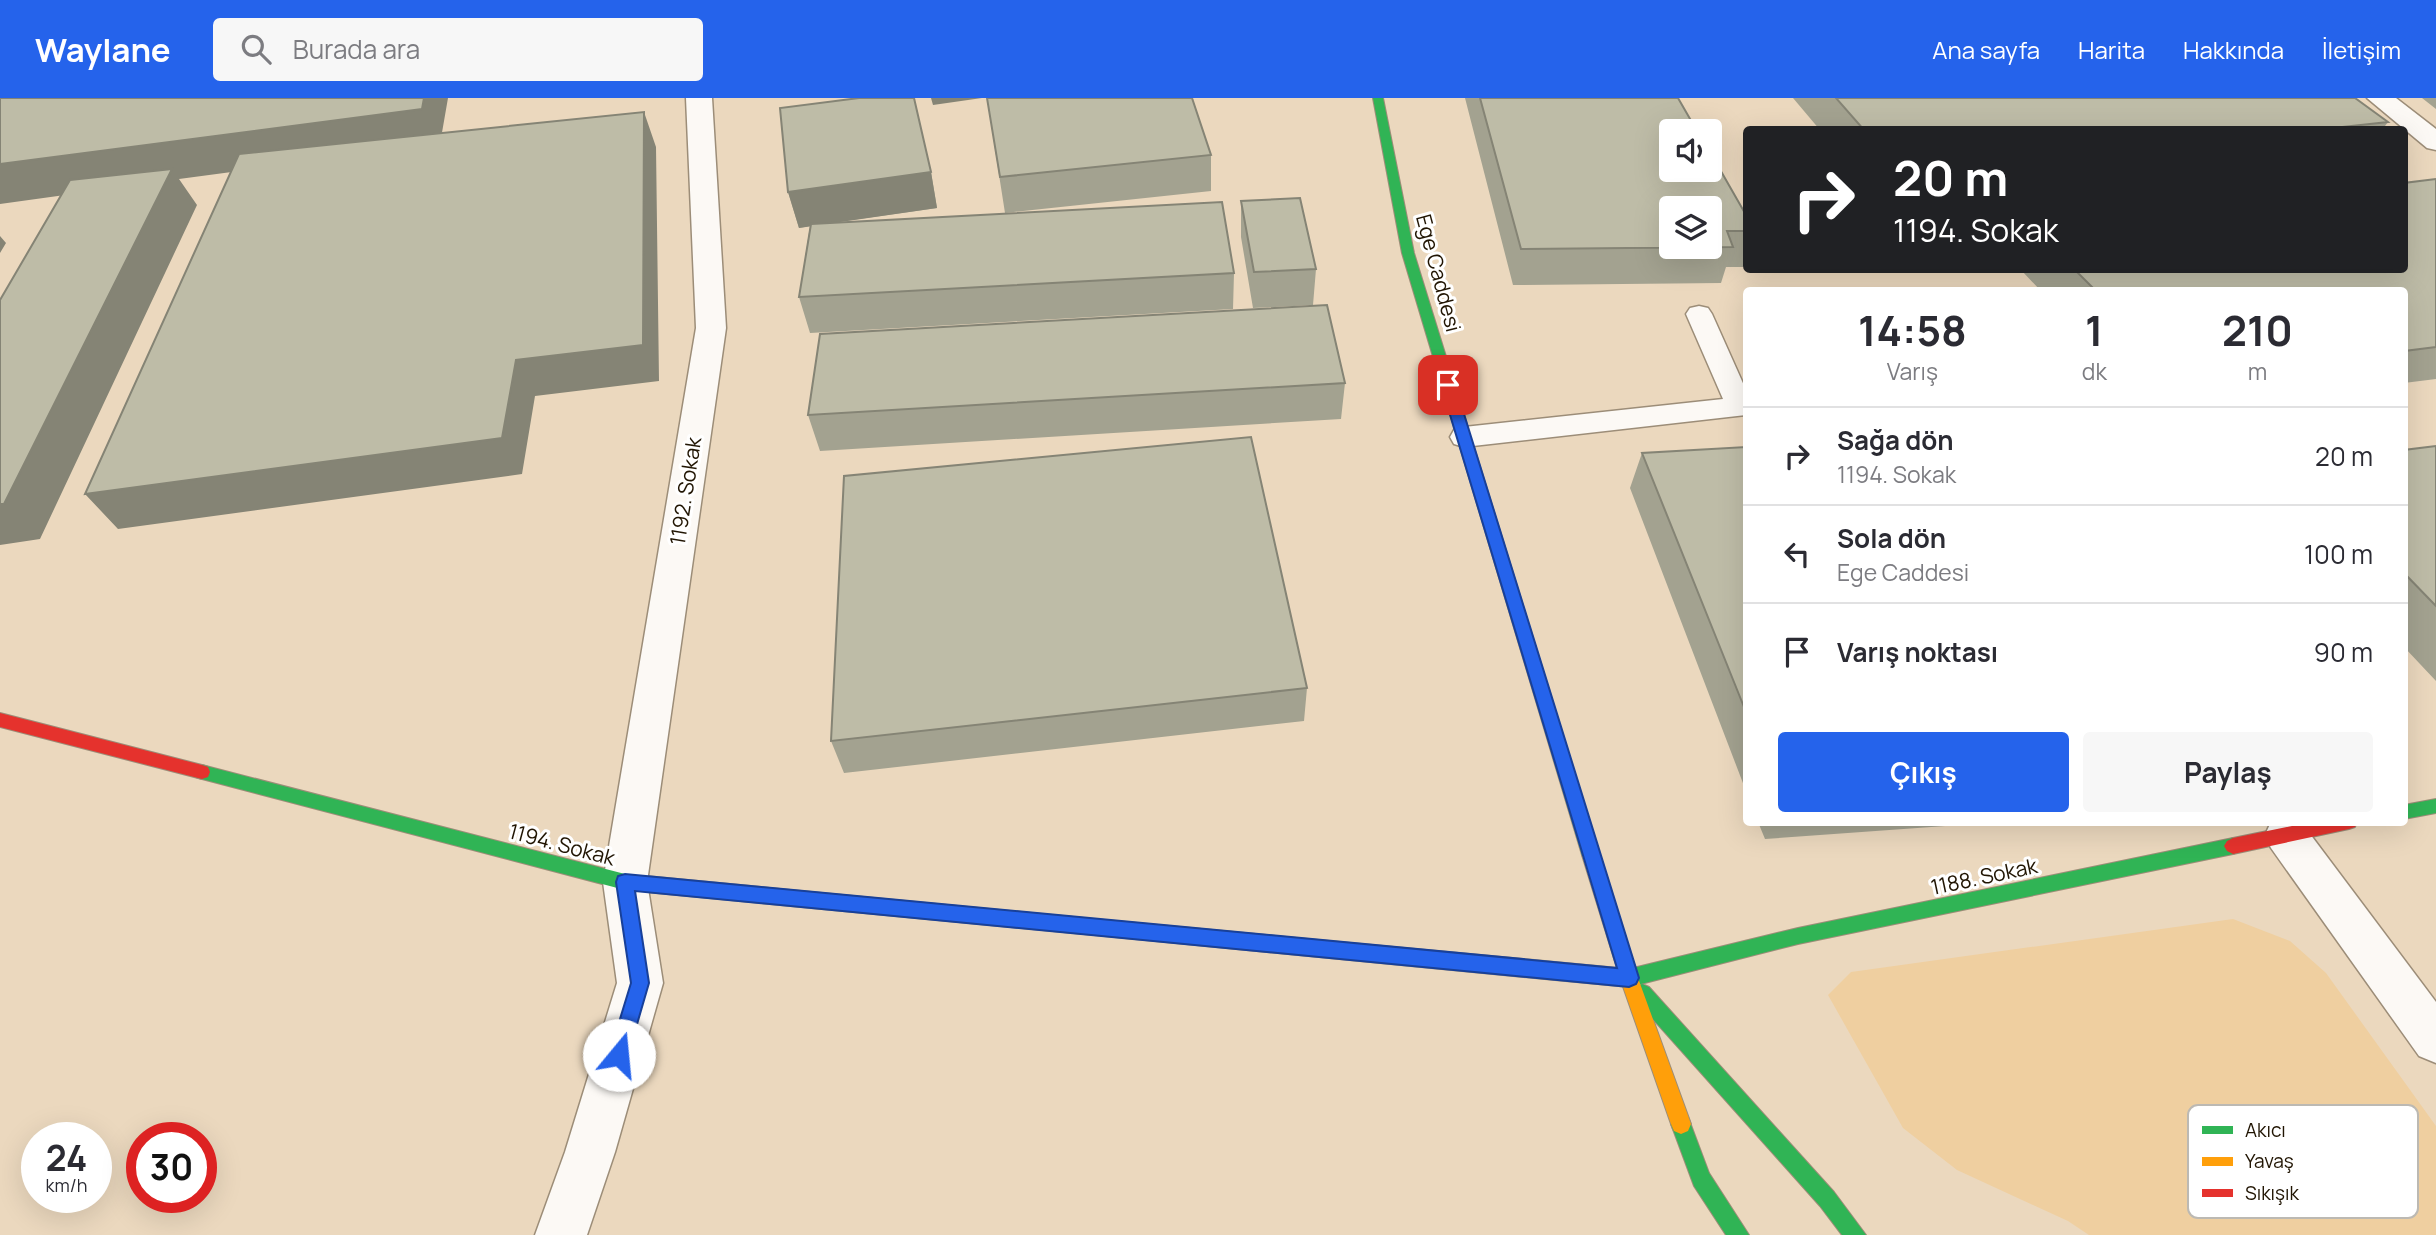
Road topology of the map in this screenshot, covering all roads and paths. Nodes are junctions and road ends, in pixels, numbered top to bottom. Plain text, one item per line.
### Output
1 (699, 98) edge
2 (1378, 98) edge
3 (2380, 98) edge
4 (2436, 142) edge
5 (1699, 314) dead end
6 (1464, 437) junction
7 (0, 720) edge
8 (2436, 806) edge
9 (2408, 811) edge
10 (2330, 826) edge
11 (2286, 835) junction
12 (625, 882) junction
13 (1629, 978) junction
14 (2436, 1040) edge
15 (561, 1235) edge
16 (1738, 1235) edge
17 (1855, 1235) edge

1 - 12 street, 1192. Sokak
2 - 6 street, Ege Caddesi
3 - 4 street
5 - 6 lane
6 - 13 street, Ege Caddesi
7 - 12 street, 1194. Sokak
8 - 9 street
10 - 11 street, 1188. Sokak
11 - 13 street, 1188. Sokak
11 - 14 street
12 - 13 street, 1194. Sokak
12 - 15 street, 1192. Sokak
13 - 16 street, Ege Caddesi
13 - 17 street

